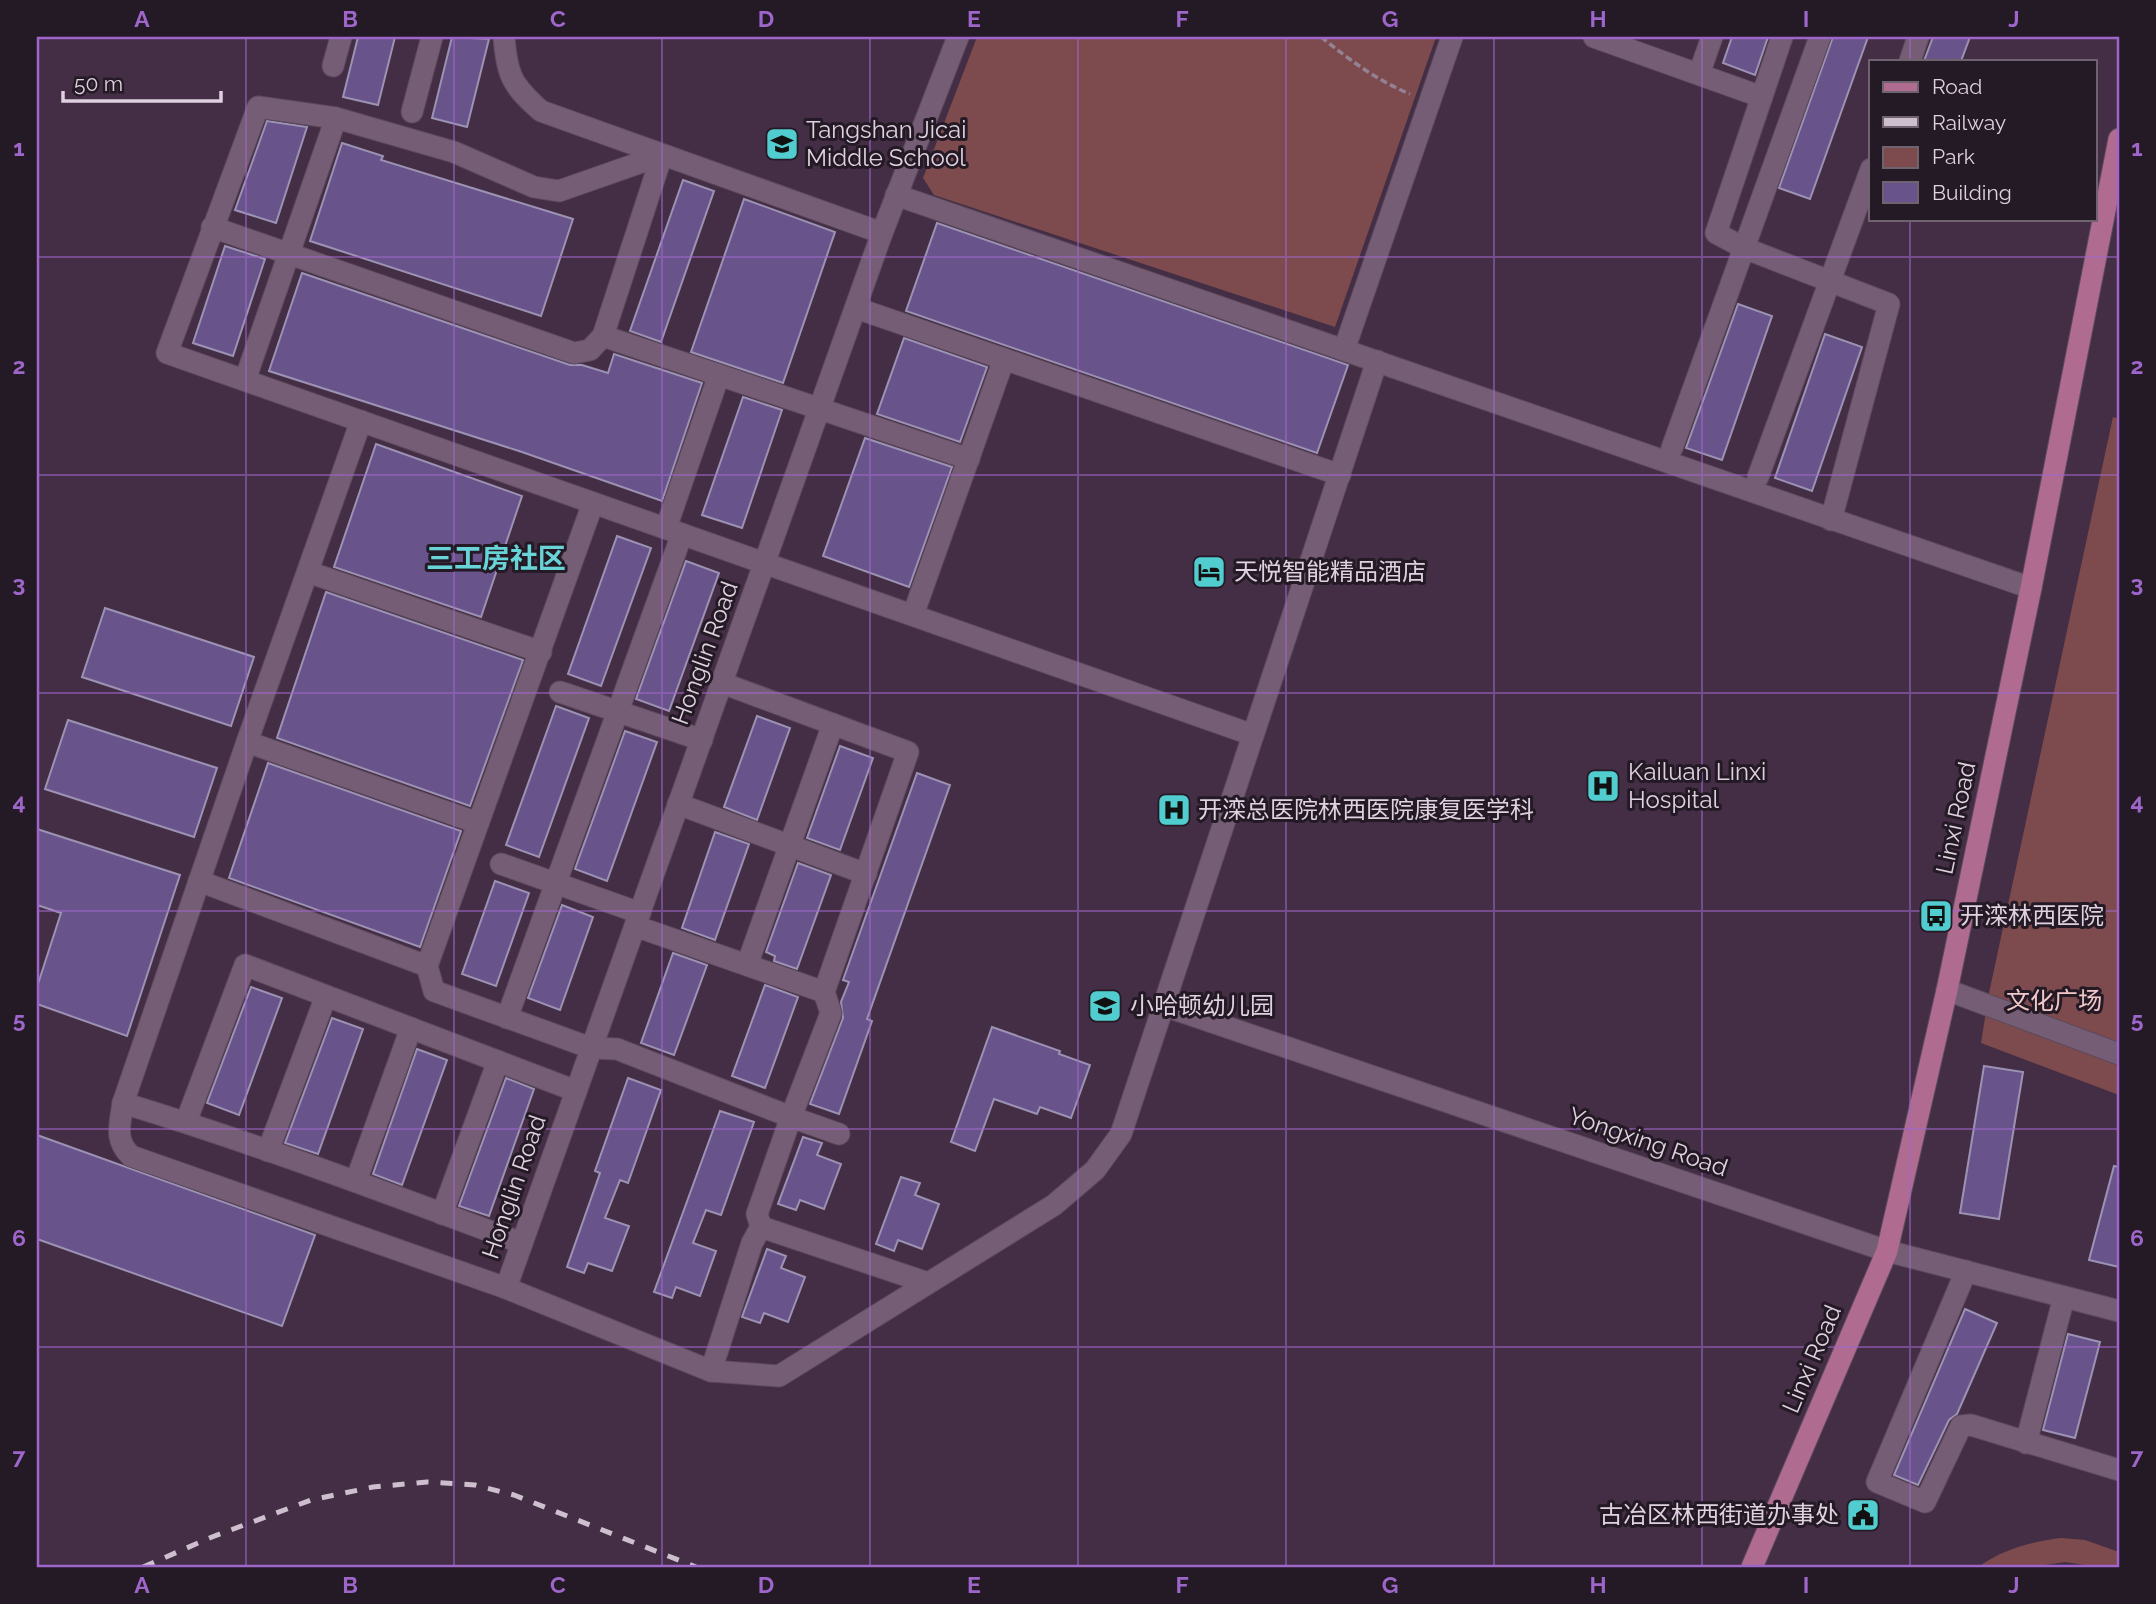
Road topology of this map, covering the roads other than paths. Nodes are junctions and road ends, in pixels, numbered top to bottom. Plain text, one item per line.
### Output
1 (341, 37) edge
2 (432, 37) edge
3 (504, 37) edge
4 (958, 37) edge
5 (1452, 37) edge
6 (1594, 37) edge
7 (1712, 37) edge
8 (1783, 37) edge
9 (1821, 37) edge
10 (1918, 37) edge
11 (1631, 43) edge
12 (1910, 60) edge
13 (333, 66) dead end
14 (1699, 75) junction
15 (1762, 97) junction
16 (412, 112) dead end
17 (336, 118) junction
18 (2119, 139) edge
19 (662, 155) junction
20 (1869, 175) edge
21 (896, 195) junction
22 (2113, 200) edge
23 (212, 227) junction
24 (882, 233) junction
25 (1744, 248) junction
26 (289, 253) junction
27 (1830, 282) junction
28 (856, 308) junction
29 (603, 336) junction
30 (1345, 350) junction
31 (1004, 359) junction
32 (1377, 361) junction
33 (719, 375) junction
34 (245, 380) junction
35 (820, 409) junction
36 (360, 421) junction
37 (1672, 448) dead end
38 (969, 459) junction
39 (1340, 475) junction
40 (1758, 477) dead end
41 (593, 503) junction
42 (1831, 520) junction
43 (674, 531) junction
44 (765, 563) junction
45 (308, 572) junction
46 (2031, 587) junction
47 (913, 615) junction
48 (541, 652) junction
49 (722, 683) junction
50 (560, 692) dead end
51 (618, 711) junction
52 (833, 724) junction
53 (1253, 735) junction
54 (702, 740) junction
55 (247, 742) junction
56 (678, 804) junction
57 (478, 823) junction
58 (789, 846) junction
59 (501, 864) dead end
60 (866, 874) junction
61 (199, 881) junction
62 (556, 884) junction
63 (637, 919) junction
64 (747, 965) junction
65 (427, 966) junction
66 (1947, 990) junction
67 (824, 992) junction
68 (326, 996) junction
69 (1165, 1006) junction
70 (507, 1018) junction
71 (411, 1028) junction
72 (590, 1048) junction
73 (2119, 1054) edge
74 (498, 1061) junction
75 (576, 1091) junction
76 (123, 1103) junction
77 (791, 1117) junction
78 (186, 1122) junction
79 (839, 1135) dead end
80 (268, 1151) junction
81 (356, 1181) junction
82 (442, 1214) junction
83 (761, 1227) junction
84 (522, 1243) junction
85 (1887, 1251) junction
86 (1966, 1271) junction
87 (928, 1283) junction
88 (506, 1288) junction
89 (2064, 1297) junction
90 (2119, 1311) edge
91 (711, 1371) junction
92 (2026, 1443) junction
93 (2119, 1470) edge
94 (1752, 1567) edge

1 - 13 street
2 - 16 street
3 - 19 street
4 - 21 street, Honglin Road
5 - 30 street
6 - 11 street
7 - 14 street
8 - 15 street
9 - 25 street
10 - 12 street
11 - 14 street
14 - 15 street
15 - 25 street
17 - 19 street
17 - 23 street
17 - 26 street
18 - 22 main road, Linxi Road
19 - 24 street
19 - 29 street
20 - 27 street
21 - 24 street, Honglin Road
21 - 30 street
22 - 46 main road, Linxi Road
23 - 26 street
23 - 34 street
24 - 28 street, Honglin Road
25 - 27 street
25 - 37 street
26 - 29 street
26 - 34 street
27 - 40 street
27 - 42 street
28 - 31 street
28 - 35 street, Honglin Road
29 - 33 street
30 - 32 street
31 - 38 street
31 - 39 street
32 - 39 street
32 - 42 street
33 - 35 street
33 - 43 street
34 - 36 street
35 - 38 street
35 - 44 street, Honglin Road
36 - 41 street
36 - 45 street
38 - 47 street
39 - 53 street
41 - 43 street
41 - 48 street
42 - 46 street
43 - 44 street
43 - 51 street
44 - 47 street
44 - 49 street, Honglin Road
45 - 48 street
45 - 55 street
46 - 66 main road, Linxi Road
47 - 53 street
48 - 57 street
49 - 52 street
49 - 54 street, Honglin Road
50 - 51 street
51 - 54 street
51 - 62 street
52 - 58 street
52 - 60 street
53 - 69 street
54 - 56 street, Honglin Road
55 - 57 street
55 - 61 street
56 - 58 street
56 - 63 street, Honglin Road
57 - 65 street
58 - 60 street
58 - 64 street
59 - 62 street
60 - 67 street
61 - 65 street
61 - 76 street
62 - 63 street
62 - 70 street
63 - 64 street
63 - 72 street, Honglin Road
64 - 67 street
65 - 70 street
66 - 73 street
66 - 85 main road, Linxi Road
67 - 77 street
68 - 71 street
68 - 78 street
68 - 80 street
69 - 85 street, Yongxing Road
69 - 87 street
70 - 72 street
71 - 74 street
71 - 81 street
72 - 75 street, Honglin Road
72 - 77 street
74 - 75 street
74 - 82 street
75 - 84 street, Honglin Road
76 - 78 street
76 - 88 street
77 - 79 street
77 - 83 street
78 - 80 street
80 - 81 street
81 - 82 street
82 - 84 street
83 - 87 street
83 - 91 street
84 - 88 street, Honglin Road
85 - 86 street, Yongxing Road
85 - 94 main road, Linxi Road
86 - 89 street, Yongxing Road
86 - 92 street
87 - 91 street
88 - 91 street
89 - 90 street, Yongxing Road
89 - 92 street
92 - 93 street

